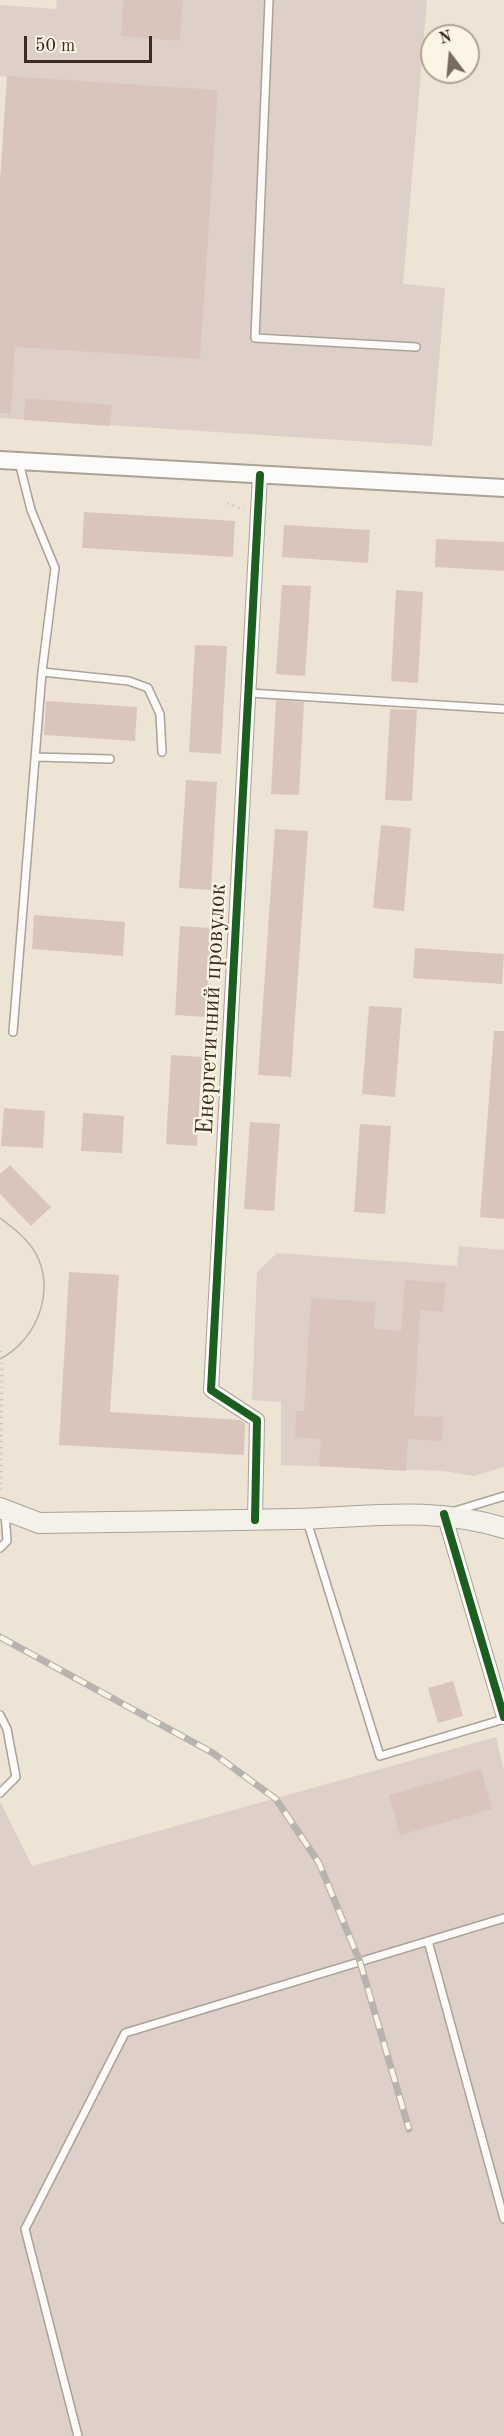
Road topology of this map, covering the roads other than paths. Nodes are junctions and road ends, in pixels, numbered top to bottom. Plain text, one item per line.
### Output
1 (269, 0) edge
2 (416, 346) dead end
3 (0, 460) edge
4 (19, 462) junction
5 (260, 475) junction
6 (504, 488) edge
7 (42, 672) junction
8 (249, 693) junction
9 (504, 709) edge
10 (162, 752) dead end
11 (35, 757) junction
12 (110, 759) dead end
13 (13, 1032) dead end
14 (504, 1497) edge
15 (2, 1504) edge
16 (444, 1514) junction
17 (306, 1519) junction
18 (255, 1520) junction
19 (504, 1528) edge
20 (0, 1548) edge
21 (0, 1715) edge
22 (504, 1718) edge
23 (0, 1793) edge
24 (504, 1918) edge
25 (428, 1941) junction
26 (504, 2219) edge
27 (78, 2436) edge

1 - 2 lane
3 - 4 street
4 - 5 street
4 - 7 lane
5 - 6 street
5 - 8 street, Енергетичний провулок
7 - 10 lane
7 - 11 lane
8 - 9 lane
8 - 18 street, Енергетичний провулок
11 - 12 lane
11 - 13 lane
14 - 16 lane
15 - 18 main road
15 - 20 lane
16 - 17 main road
16 - 19 main road
16 - 22 street
17 - 18 main road
17 - 22 lane
21 - 23 lane
24 - 25 lane
25 - 26 lane
25 - 27 lane

